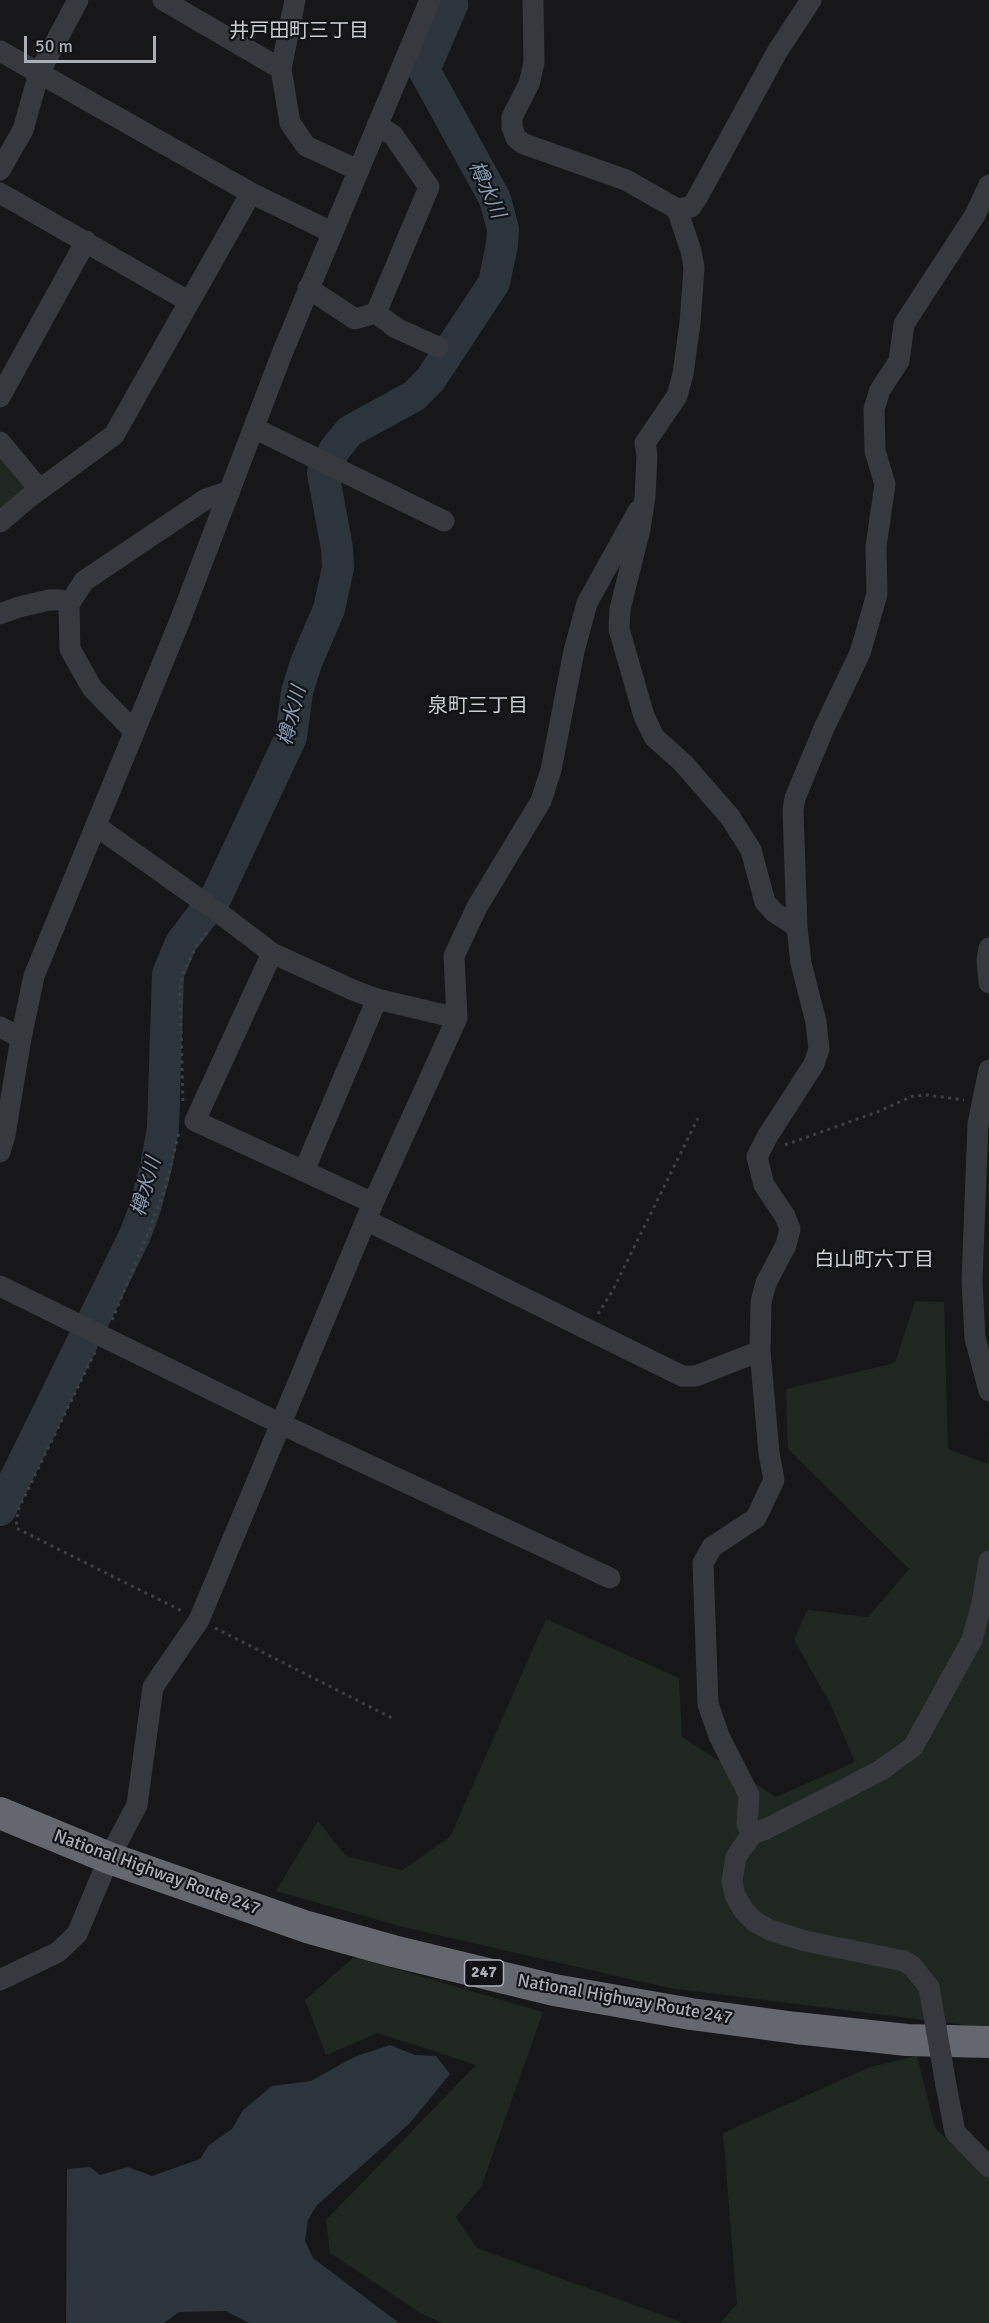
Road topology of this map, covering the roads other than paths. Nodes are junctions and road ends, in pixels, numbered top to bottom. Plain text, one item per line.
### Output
1 (78, 0) edge
2 (164, 0) edge
3 (295, 0) edge
4 (533, 0) edge
5 (811, 0) edge
6 (427, 9) edge
7 (0, 51) edge
8 (281, 69) junction
9 (39, 73) junction
10 (377, 125) junction
11 (0, 170) edge
12 (358, 170) junction
13 (989, 185) edge
14 (0, 193) edge
15 (251, 193) junction
16 (677, 209) junction
17 (332, 232) junction
18 (86, 241) junction
19 (308, 288) junction
20 (188, 301) junction
21 (376, 312) junction
22 (438, 347) dead end
23 (0, 397) edge
24 (254, 428) junction
25 (0, 442) edge
26 (40, 490) junction
27 (230, 491) junction
28 (645, 497) junction
29 (444, 521) dead end
30 (0, 522) edge
31 (69, 604) junction
32 (0, 614) edge
33 (133, 730) junction
34 (96, 826) junction
35 (797, 927) junction
36 (989, 948) edge
37 (272, 953) junction
38 (989, 983) edge
39 (377, 999) junction
40 (457, 1018) junction
41 (0, 1027) edge
42 (21, 1038) junction
43 (989, 1070) edge
44 (0, 1152) edge
45 (304, 1171) junction
46 (369, 1212) junction
47 (0, 1286) edge
48 (760, 1351) junction
49 (989, 1391) edge
50 (281, 1424) junction
51 (989, 1561) edge
52 (610, 1578) dead end
53 (0, 1813) edge
54 (752, 1834) junction
55 (109, 1858) junction
56 (0, 1980) edge
57 (989, 2042) edge
58 (989, 2167) edge

1 - 9 street
2 - 8 street
3 - 8 street
4 - 16 street
5 - 16 street
6 - 10 street
7 - 9 street
8 - 12 street
9 - 11 street
9 - 15 street
10 - 12 street
10 - 21 street
12 - 17 street
13 - 35 street
14 - 18 street
15 - 17 street
15 - 20 street
16 - 28 street
17 - 19 street
18 - 20 street
18 - 23 street
19 - 21 street
19 - 24 street
20 - 26 street
21 - 22 street
24 - 27 street
24 - 29 street
25 - 26 street
26 - 30 street
27 - 31 street
27 - 33 street
28 - 35 street
28 - 40 street
31 - 32 street
31 - 33 street
33 - 34 street
34 - 37 street
34 - 42 street
35 - 48 street
36 - 38 street
37 - 39 street
37 - 45 street
39 - 40 street
39 - 45 street
40 - 46 street
41 - 42 street
42 - 44 street
43 - 49 street
45 - 46 street
46 - 48 street
46 - 50 street
47 - 50 street
48 - 54 street
50 - 52 street
50 - 55 street
51 - 54 street
53 - 55 highway, National Highway Route 247 / 247
54 - 58 street, bridge
55 - 56 street
55 - 57 highway, National Highway Route 247 / 247

